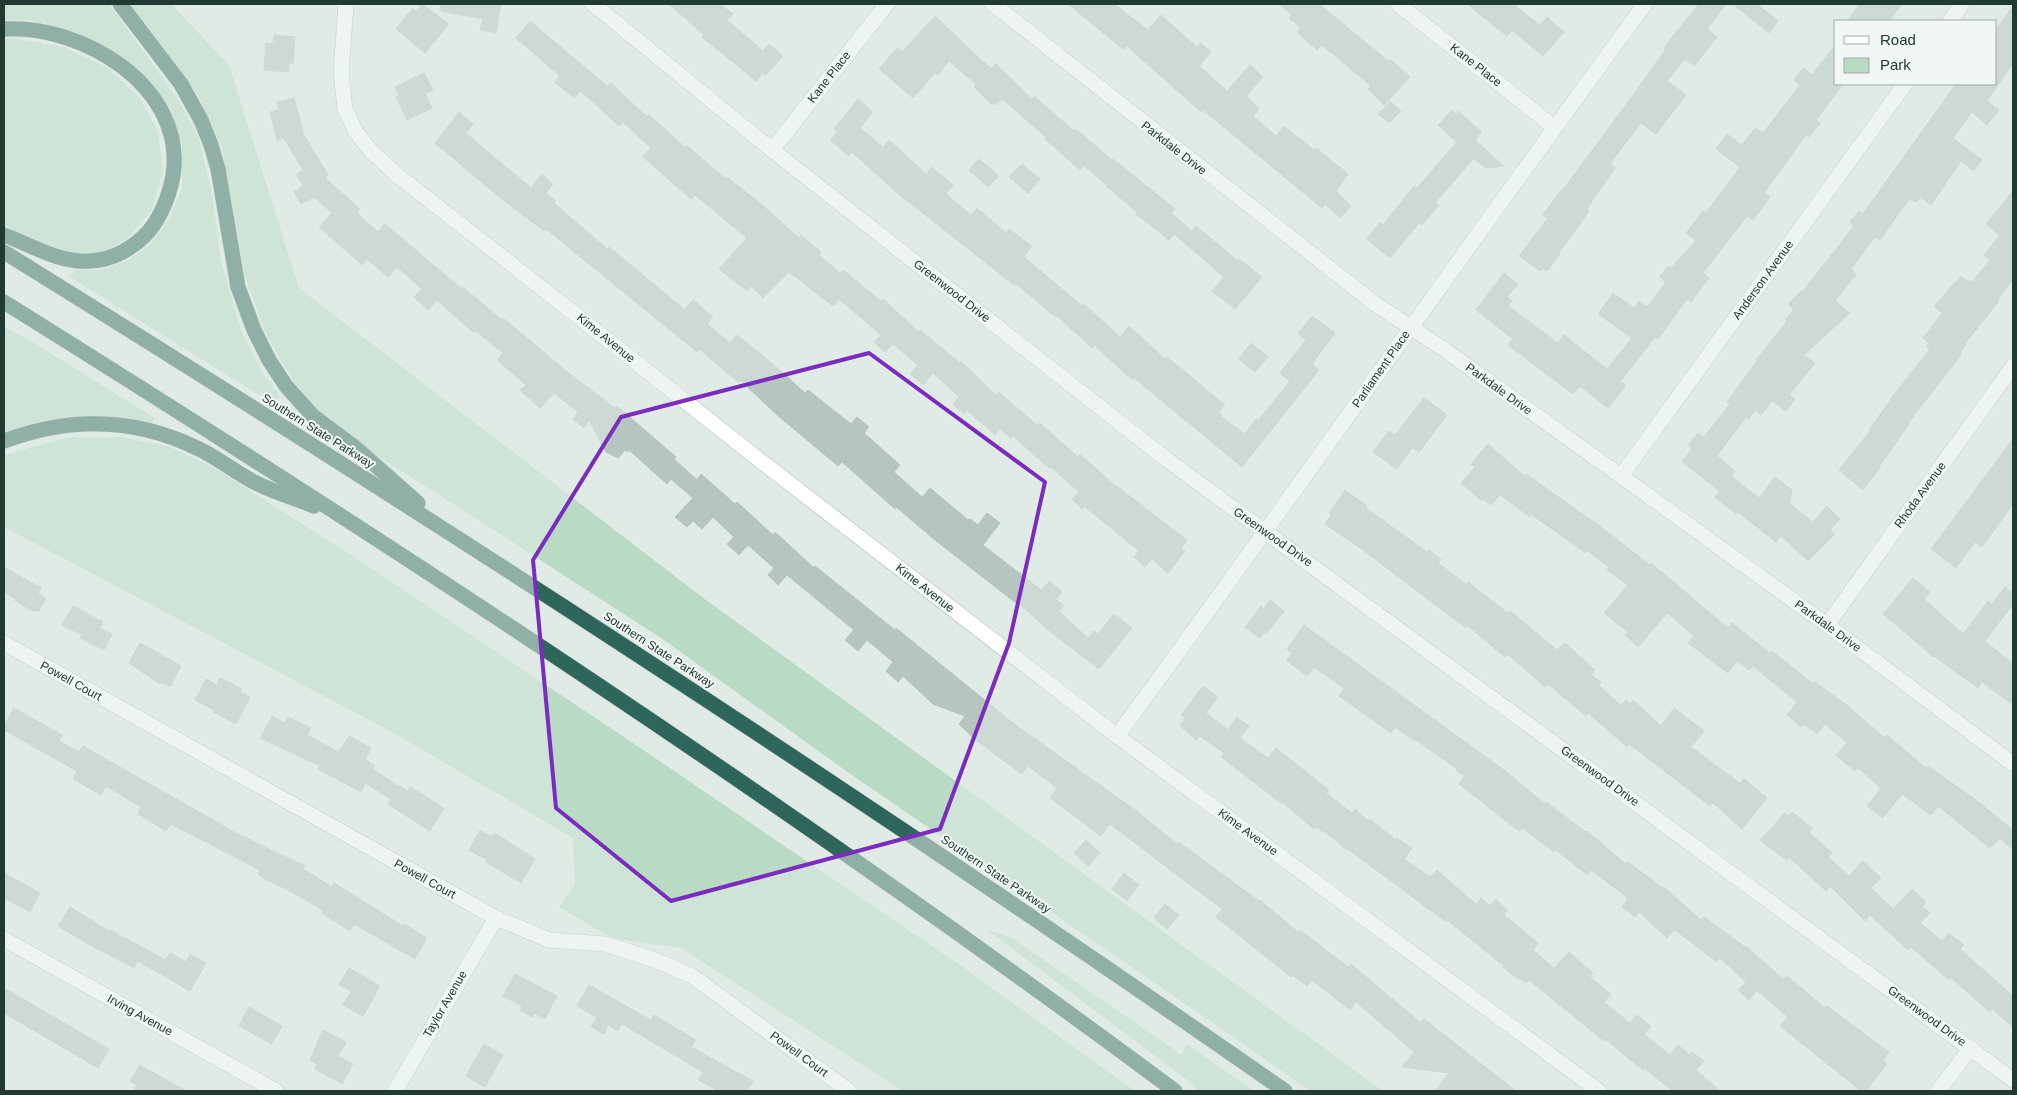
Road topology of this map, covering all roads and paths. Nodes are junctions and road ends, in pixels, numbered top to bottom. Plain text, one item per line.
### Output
1 (120, 4) edge
2 (346, 4) edge
3 (357, 4) edge
4 (594, 4) edge
5 (887, 4) edge
6 (993, 4) edge
7 (1398, 4) edge
8 (1645, 4) edge
9 (1962, 4) edge
10 (1951, 20) edge
11 (345, 24) junction
12 (4, 29) edge
13 (1903, 85) edge
14 (1554, 127) junction
15 (772, 150) junction
16 (4, 235) edge
17 (4, 252) edge
18 (4, 302) edge
19 (1411, 327) junction
20 (2013, 366) edge
21 (4, 440) edge
22 (1620, 476) junction
23 (348, 520) junction
24 (1266, 532) junction
25 (455, 535) junction
26 (1826, 625) junction
27 (4, 643) edge
28 (1117, 736) junction
29 (2013, 764) edge
30 (496, 918) junction
31 (4, 939) edge
32 (1971, 1048) junction
33 (2013, 1080) edge
34 (276, 1091) edge
35 (394, 1091) edge
36 (849, 1091) edge
37 (1175, 1091) edge
38 (1285, 1091) edge
39 (1599, 1091) edge
40 (1938, 1091) edge

1 - 25 highway
2 - 11 street, Kime Avenue
3 - 11 street, Kime Avenue
4 - 15 street, Greenwood Drive
5 - 15 street, Kane Place
6 - 19 street, Parkdale Drive
7 - 14 street, Kane Place
8 - 14 street, Parliament Place
9 - 10 street
11 - 28 street, Kime Avenue
12 - 16 highway
13 - 22 street, Anderson Avenue
14 - 19 street, Parliament Place
15 - 24 street, Greenwood Drive
17 - 25 highway, Southern State Parkway
18 - 23 highway
19 - 22 street, Parkdale Drive
19 - 24 street, Parliament Place
20 - 26 street, Rhoda Avenue
21 - 23 highway
22 - 26 street, Parkdale Drive
23 - 37 highway
24 - 28 street, Parliament Place
24 - 32 street, Greenwood Drive
25 - 38 highway, Southern State Parkway
26 - 29 street, Parkdale Drive
27 - 30 street, Powell Court
28 - 39 street, Kime Avenue
30 - 35 street, Taylor Avenue
30 - 36 street, Powell Court
31 - 34 street, Irving Avenue
32 - 33 street, Greenwood Drive
32 - 40 street

